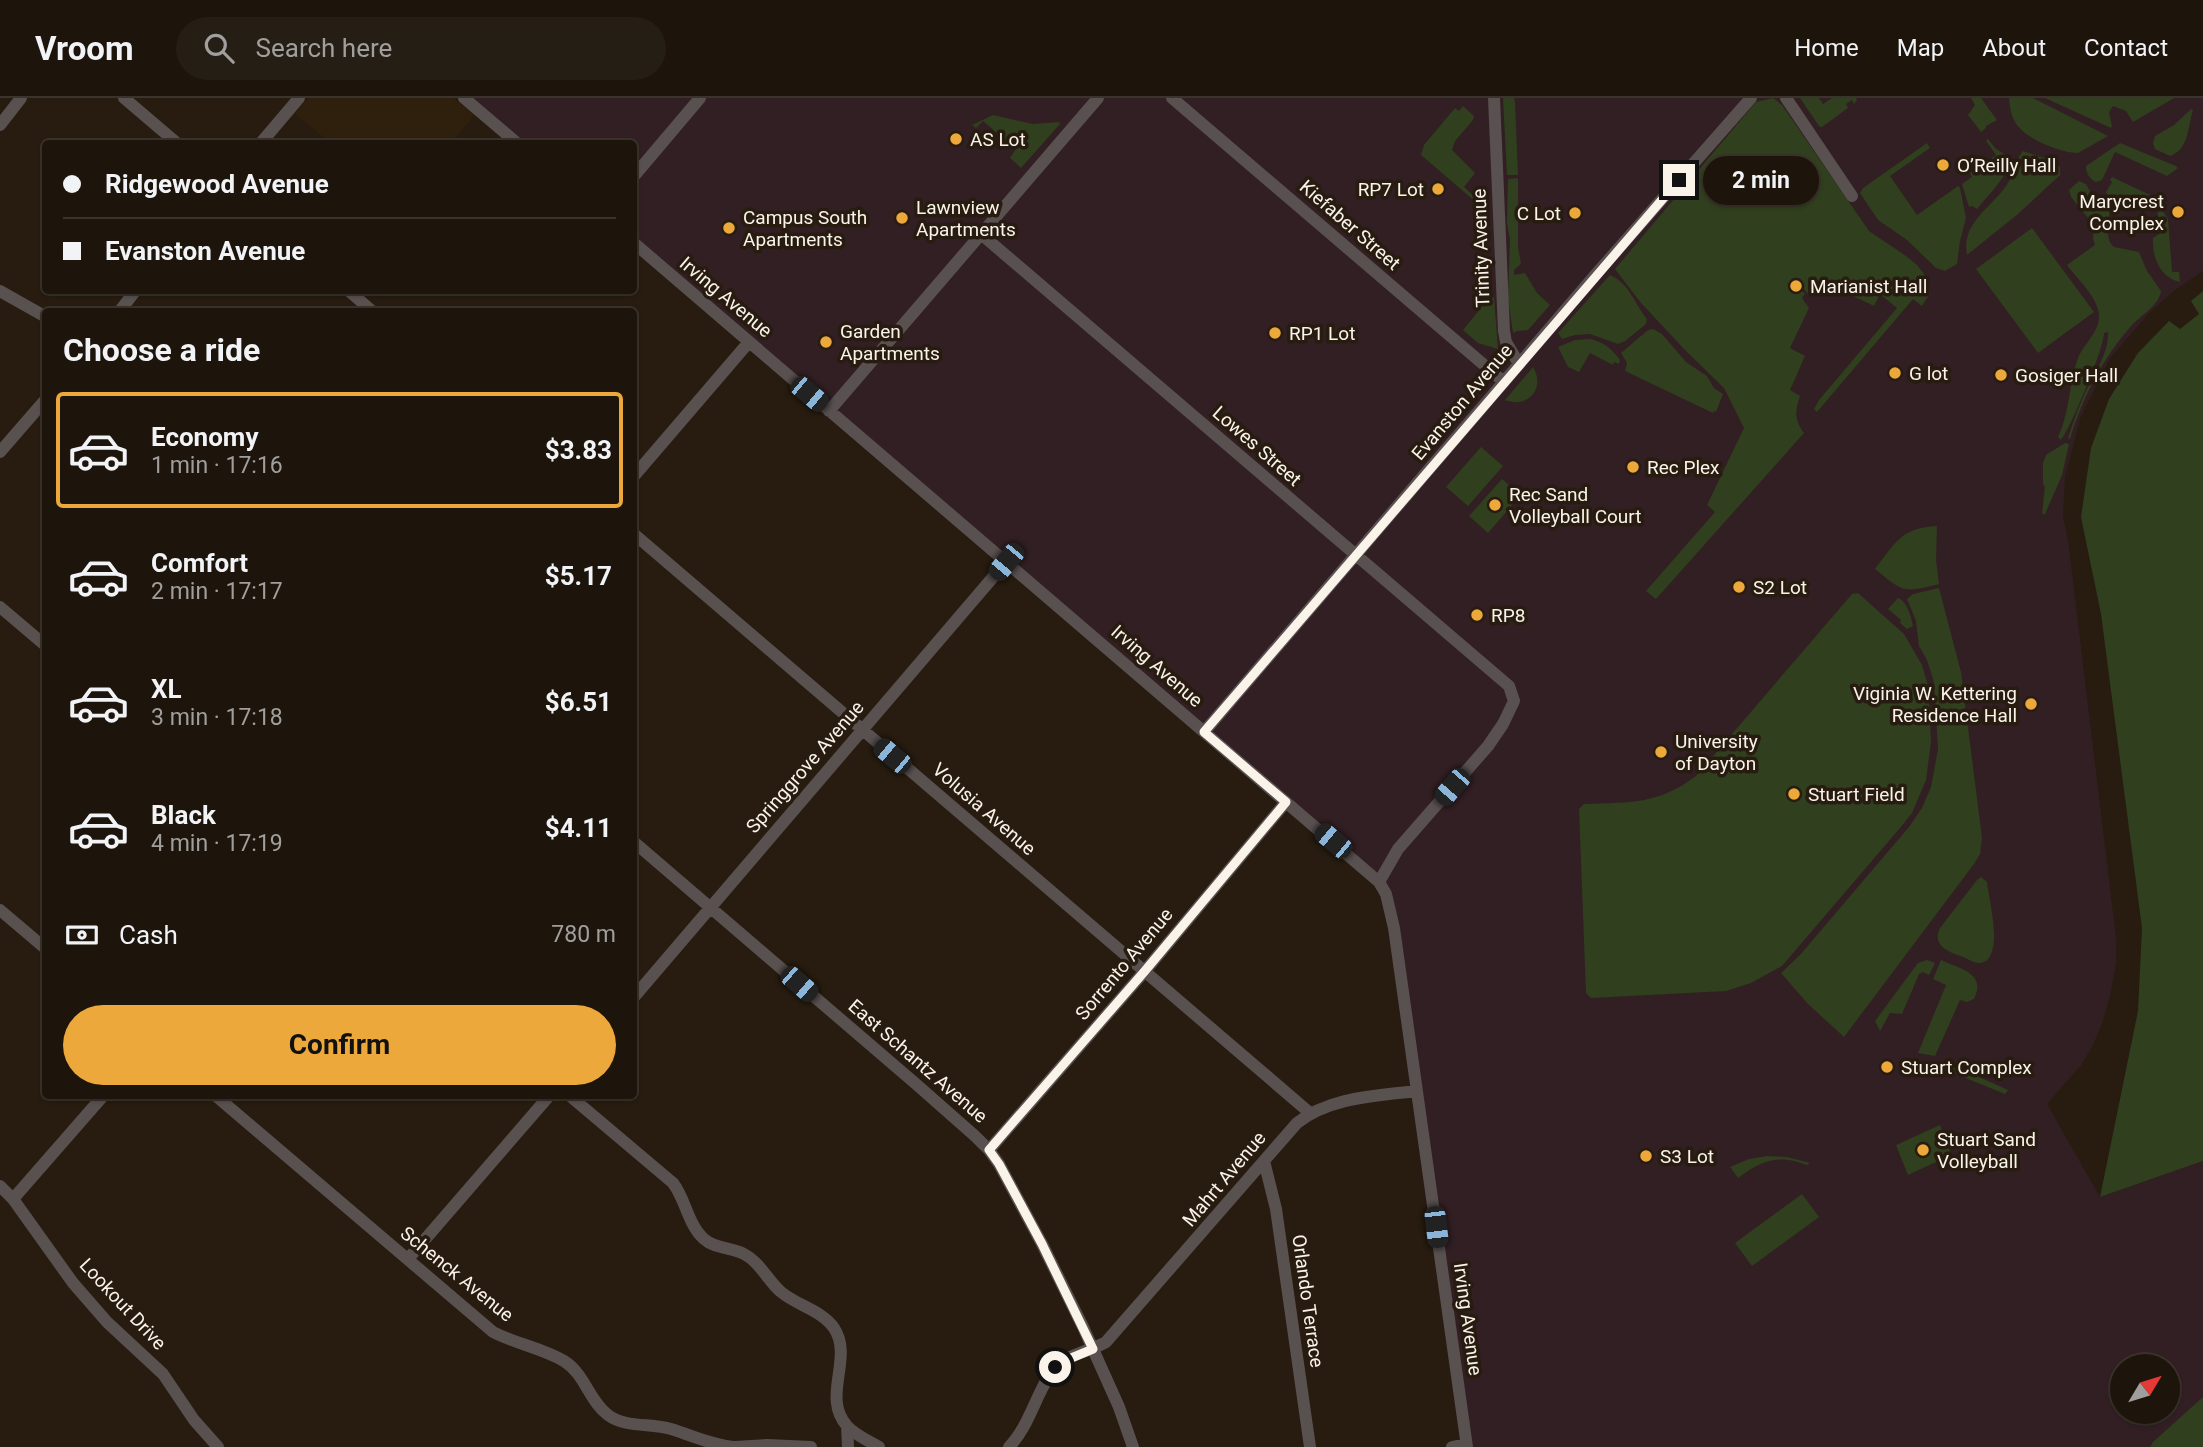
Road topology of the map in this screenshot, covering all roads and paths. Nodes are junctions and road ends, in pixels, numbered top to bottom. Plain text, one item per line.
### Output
1 (21, 98) edge
2 (124, 98) edge
3 (299, 98) edge
4 (464, 98) edge
5 (700, 98) edge
6 (1098, 98) edge
7 (1172, 98) edge
8 (1494, 98) edge
9 (1752, 98) edge
10 (1786, 98) edge
11 (0, 125) edge
12 (173, 140) edge
13 (263, 140) edge
14 (513, 140) edge
15 (637, 172) edge
16 (1852, 196) dead end
17 (981, 234) junction
18 (637, 246) edge
19 (0, 291) edge
20 (133, 294) edge
21 (353, 294) edge
22 (122, 308) edge
23 (368, 308) edge
24 (42, 315) edge
25 (749, 342) junction
26 (1519, 364) junction
27 (1504, 382) junction
28 (42, 404) edge
29 (829, 411) junction
30 (0, 452) edge
31 (637, 473) edge
32 (637, 537) edge
33 (1355, 555) junction
34 (1006, 562) junction
35 (0, 607) edge
36 (42, 643) edge
37 (863, 731) junction
38 (1204, 732) junction
39 (1286, 802) junction
40 (637, 845) edge
41 (1379, 882) junction
42 (710, 908) junction
43 (0, 911) edge
44 (42, 947) edge
45 (1144, 972) junction
46 (637, 993) edge
47 (1416, 1091) junction
48 (100, 1099) edge
49 (220, 1099) edge
50 (546, 1099) edge
51 (574, 1099) edge
52 (1310, 1113) junction
53 (989, 1150) junction
54 (1264, 1161) junction
55 (0, 1186) edge
56 (13, 1199) junction
57 (408, 1259) junction
58 (1093, 1349) junction
59 (846, 1426) junction
60 (1467, 1445) edge
61 (218, 1447) edge
62 (734, 1447) edge
63 (811, 1447) edge
64 (848, 1447) edge
65 (878, 1447) edge
66 (1009, 1447) edge
67 (1133, 1447) edge
68 (1310, 1447) edge
69 (1452, 1447) edge

1 - 11 street
2 - 12 street
3 - 13 street
4 - 14 street
5 - 15 street
6 - 17 street
7 - 27 street, Kiefaber Street
8 - 26 street, Trinity Avenue
9 - 26 street, Evanston Avenue
10 - 16 street
17 - 29 street
17 - 33 street, Lowes Street
18 - 25 street, Irving Avenue
19 - 24 street
20 - 22 street
21 - 23 street
25 - 29 street, Irving Avenue
25 - 31 street
26 - 27 street, Evanston Avenue
27 - 33 street, Evanston Avenue
28 - 30 street
29 - 34 street, Irving Avenue
32 - 37 street, Volusia Avenue
33 - 38 street, Evanston Avenue
33 - 41 street, Lowes Street
34 - 37 street, Springgrove Avenue
34 - 38 street, Irving Avenue
35 - 36 street
37 - 42 street, Springgrove Avenue
37 - 45 street, Volusia Avenue
38 - 39 street, Irving Avenue
39 - 41 street, Irving Avenue
39 - 45 street, Sorrento Avenue
40 - 42 street, East Schantz Avenue
41 - 47 street, Irving Avenue
42 - 46 street, Springgrove Avenue
42 - 53 street, East Schantz Avenue
43 - 44 street
45 - 52 street, Volusia Avenue
45 - 53 street, Sorrento Avenue
47 - 52 street, Mahrt Avenue
47 - 60 street, Irving Avenue
48 - 56 street
49 - 57 street, Schenck Avenue
50 - 57 street
51 - 59 street
52 - 54 street, Mahrt Avenue
53 - 58 street, East Schantz Avenue
54 - 58 street, Mahrt Avenue
54 - 68 street, Orlando Terrace
55 - 56 street, Lookout Drive
56 - 61 street, Lookout Drive
57 - 62 street, Schenck Avenue
58 - 66 street, Mahrt Avenue
58 - 67 street, East Schantz Avenue
59 - 64 street
59 - 65 street
60 - 69 street
62 - 63 street, Schenck Avenue

